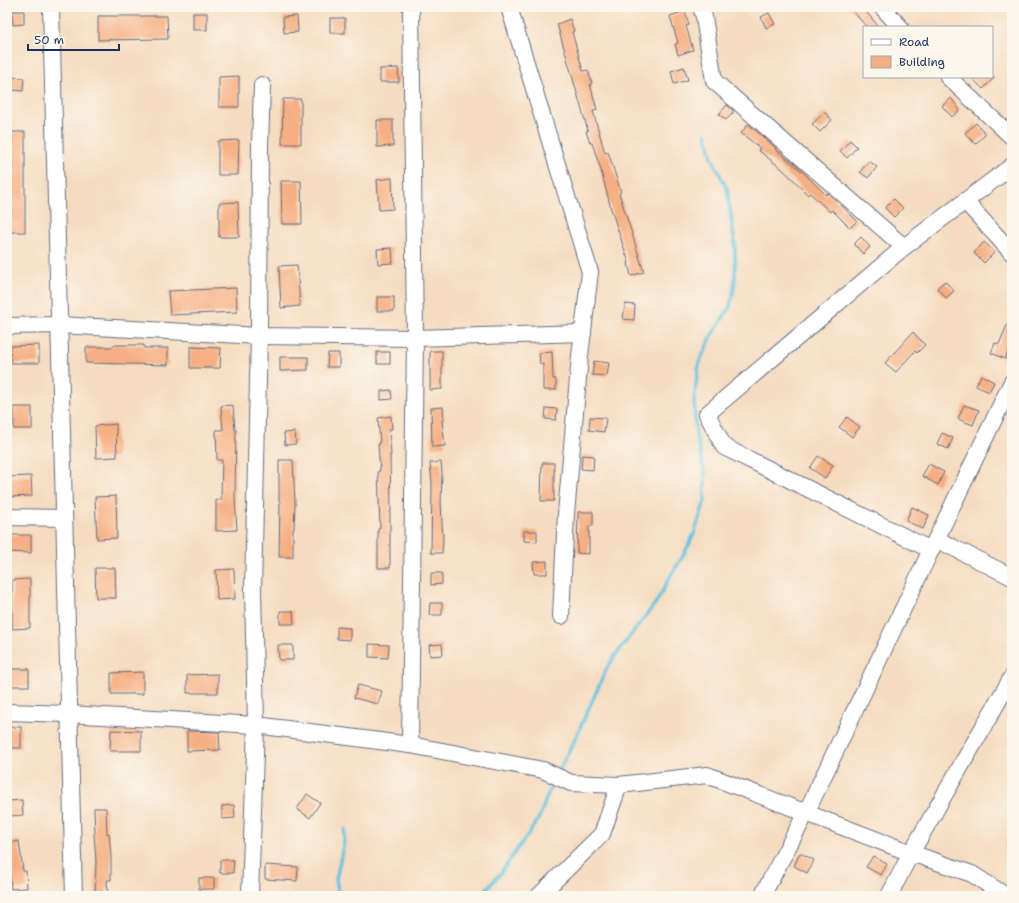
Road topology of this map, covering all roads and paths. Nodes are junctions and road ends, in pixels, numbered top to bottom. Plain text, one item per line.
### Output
1 (51, 7) edge
2 (412, 7) edge
3 (509, 7) edge
4 (701, 7) edge
5 (882, 7) edge
6 (899, 26) edge
7 (949, 78) edge
8 (262, 85) dead end
9 (1012, 137) edge
10 (1012, 166) edge
11 (965, 201) junction
12 (904, 247) junction
13 (1012, 253) edge
14 (7, 326) edge
15 (59, 326) junction
16 (583, 333) junction
17 (259, 336) junction
18 (415, 338) junction
19 (1012, 382) edge
20 (7, 517) edge
21 (64, 518) junction
22 (934, 544) junction
23 (1012, 577) edge
24 (561, 616) dead end
25 (1012, 678) edge
26 (7, 712) edge
27 (68, 714) junction
28 (256, 725) junction
29 (410, 745) junction
30 (618, 785) junction
31 (806, 813) junction
32 (911, 853) junction
33 (1006, 894) edge
34 (74, 896) edge
35 (250, 896) edge
36 (539, 896) edge
37 (762, 896) edge
38 (889, 896) edge

1 - 15 street
2 - 18 street
3 - 16 street
4 - 12 street
5 - 6 street
7 - 9 street
8 - 17 street
10 - 11 street
11 - 12 street
11 - 13 street
12 - 22 street
14 - 15 street
15 - 17 street
15 - 21 street
16 - 18 street
16 - 24 street
17 - 18 street
17 - 28 street
18 - 29 street
19 - 22 street
20 - 21 street
21 - 27 street
22 - 23 street
22 - 31 street
25 - 32 street
26 - 27 street
27 - 28 street
27 - 34 street
28 - 29 street
28 - 35 street
29 - 30 street
30 - 31 street
30 - 36 street
31 - 32 street
31 - 37 street
32 - 33 street
32 - 38 street

